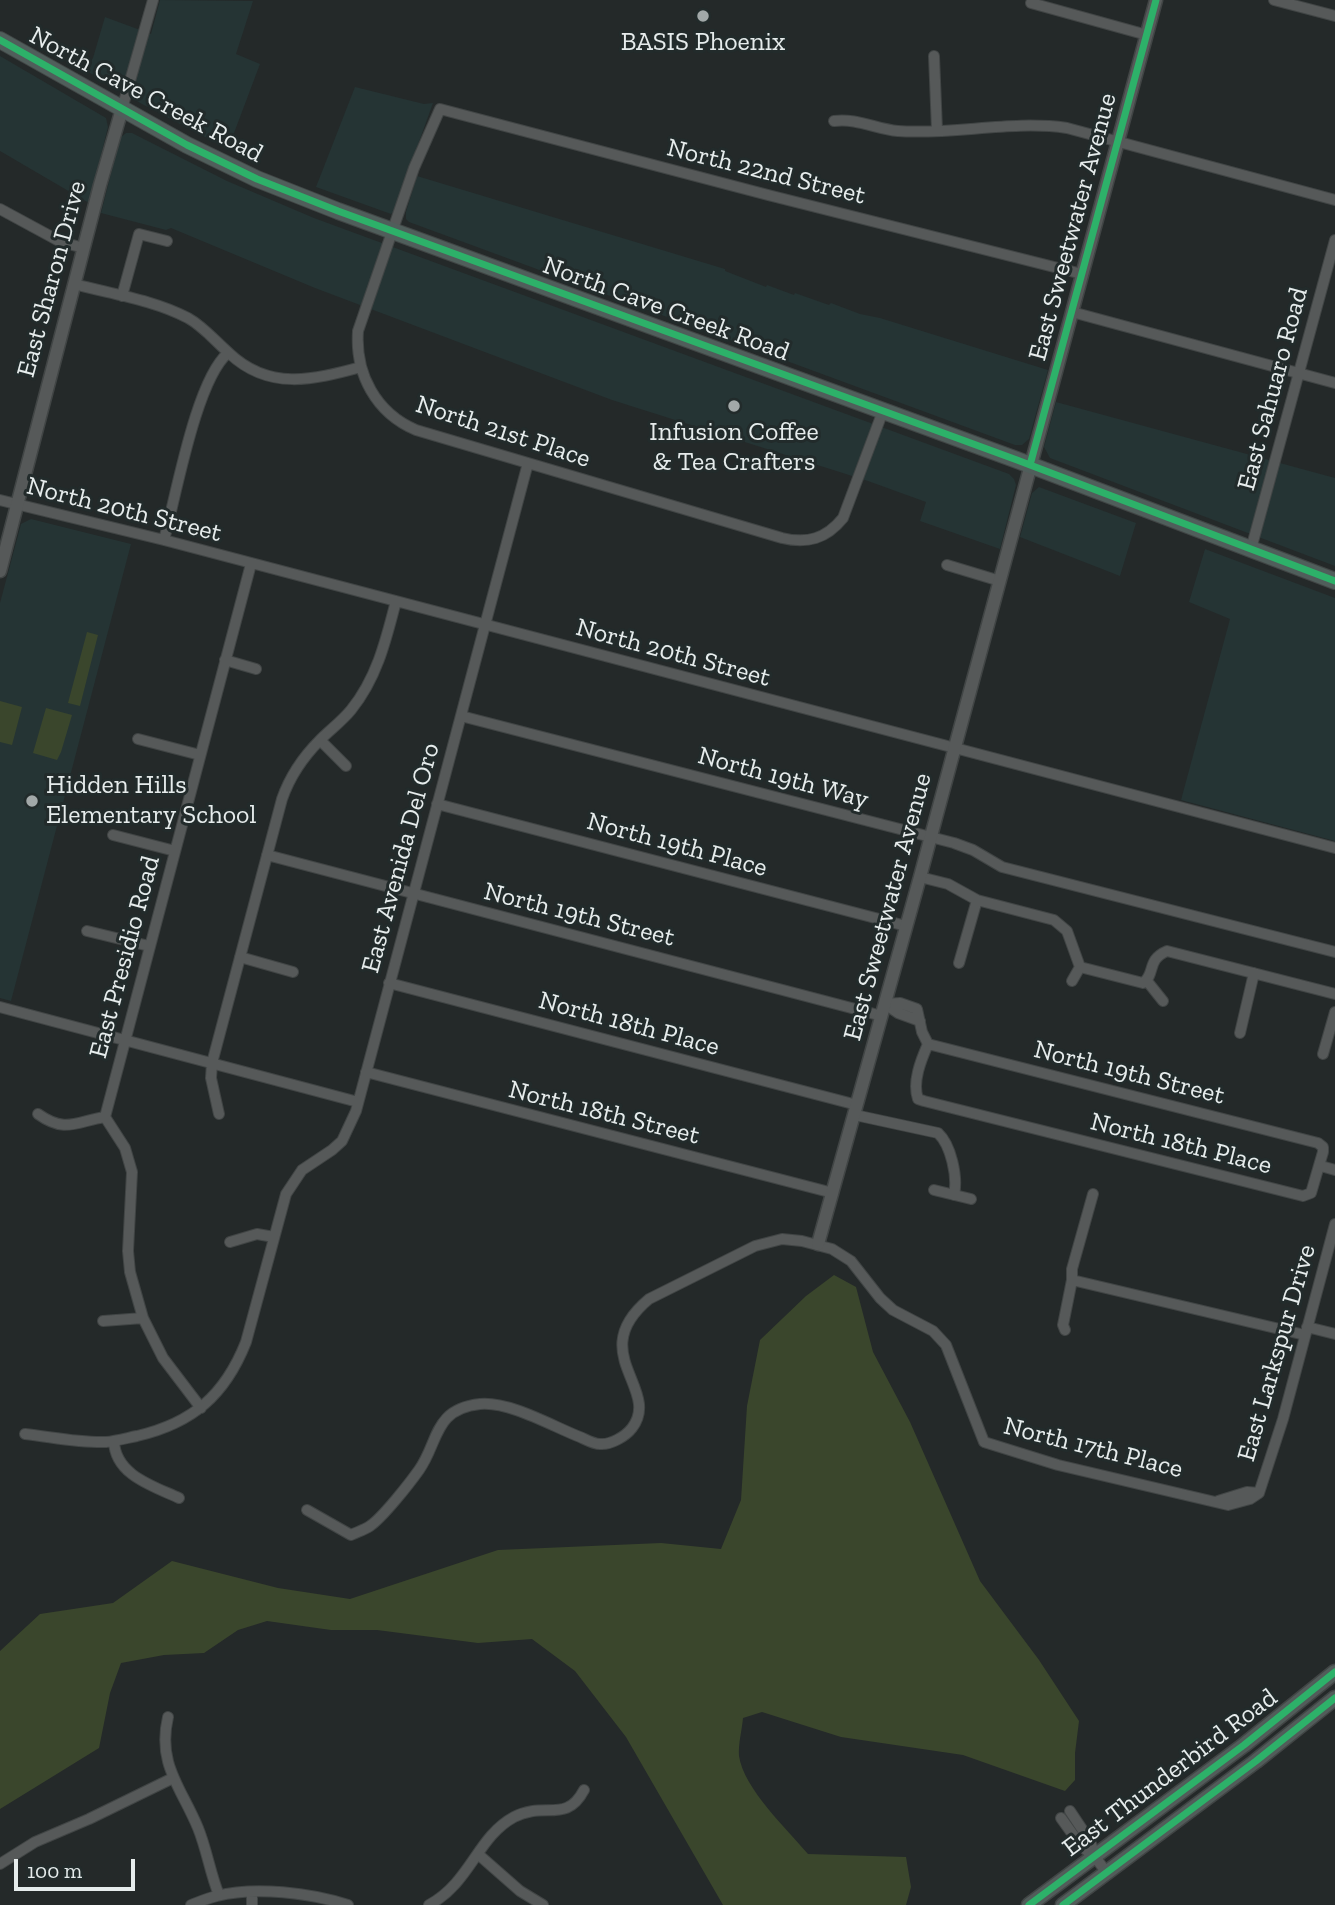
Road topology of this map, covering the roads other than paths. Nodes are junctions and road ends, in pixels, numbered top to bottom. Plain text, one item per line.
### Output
1 (153, 0) edge
2 (1156, 0) edge
3 (1274, 0) edge
4 (1031, 3) dead end
5 (1335, 16) edge
6 (1147, 34) junction
7 (0, 40) edge
8 (934, 56) dead end
9 (122, 109) junction
10 (834, 121) dead end
11 (937, 130) junction
12 (1118, 141) junction
13 (1335, 200) edge
14 (0, 209) edge
15 (393, 231) junction
16 (1335, 240) edge
17 (167, 241) dead end
18 (84, 248) junction
19 (1082, 274) junction
20 (75, 284) junction
21 (122, 296) junction
22 (1072, 312) junction
23 (229, 353) junction
24 (361, 367) junction
25 (1299, 373) junction
26 (1335, 383) edge
27 (883, 411) junction
28 (528, 463) junction
29 (1030, 465) junction
30 (0, 500) edge
31 (17, 505) junction
32 (164, 540) junction
33 (1251, 549) junction
34 (251, 564) junction
35 (947, 565) dead end
36 (0, 571) edge
37 (1000, 581) junction
38 (1335, 581) edge
39 (396, 601) junction
40 (485, 625) junction
41 (225, 660) junction
42 (256, 669) dead end
43 (461, 716) junction
44 (138, 738) dead end
45 (320, 740) junction
46 (955, 749) junction
47 (200, 755) junction
48 (346, 766) dead end
49 (437, 804) junction
50 (113, 835) dead end
51 (930, 837) junction
52 (1335, 848) edge
53 (175, 851) junction
54 (267, 855) junction
55 (920, 877) junction
56 (414, 893) junction
57 (977, 900) junction
58 (906, 926) junction
59 (87, 931) dead end
60 (149, 946) junction
61 (1335, 952) edge
62 (240, 957) junction
63 (959, 963) dead end
64 (1080, 967) junction
65 (293, 972) dead end
66 (1254, 973) junction
67 (1072, 981) dead end
68 (1147, 981) junction
69 (389, 983) junction
70 (1335, 994) edge
71 (1163, 1000) dead end
72 (0, 1007) edge
73 (883, 1010) junction
74 (1335, 1012) edge
75 (1240, 1033) dead end
76 (125, 1040) junction
77 (928, 1044) junction
78 (1323, 1054) dead end
79 (212, 1063) junction
80 (366, 1072) junction
81 (358, 1102) junction
82 (856, 1110) junction
83 (38, 1114) dead end
84 (219, 1114) dead end
85 (105, 1117) junction
86 (1321, 1166) junction
87 (1335, 1170) edge
88 (934, 1190) dead end
89 (833, 1193) junction
90 (954, 1195) junction
91 (1093, 1195) dead end
92 (971, 1199) dead end
93 (1335, 1224) edge
94 (274, 1237) junction
95 (230, 1242) dead end
96 (818, 1244) junction
97 (1072, 1280) junction
98 (142, 1318) junction
99 (103, 1321) dead end
100 (1065, 1330) dead end
101 (1306, 1331) junction
102 (1335, 1334) edge
103 (201, 1408) junction
104 (25, 1434) dead end
105 (114, 1441) junction
106 (1259, 1493) joint
107 (179, 1498) dead end
108 (307, 1510) dead end
109 (1335, 1672) edge
110 (1335, 1698) edge
111 (168, 1717) dead end
112 (173, 1778) junction
113 (584, 1790) dead end
114 (1070, 1811) dead end
115 (1061, 1818) dead end
116 (479, 1855) junction
117 (1095, 1857) junction
118 (0, 1864) edge
119 (1107, 1873) junction
120 (252, 1893) junction
121 (219, 1895) junction
122 (191, 1905) edge
123 (252, 1905) edge
124 (348, 1905) edge
125 (429, 1905) edge
126 (543, 1905) edge
127 (1029, 1905) edge
128 (1063, 1905) edge

1 - 9 street, East Sharon Drive
2 - 6 street, East Sweetwater Avenue
3 - 5 street
4 - 6 street
6 - 12 street, East Sweetwater Avenue
7 - 9 main road, North Cave Creek Road
8 - 11 street
9 - 15 main road, North Cave Creek Road
9 - 18 street, East Sharon Drive
10 - 11 street
11 - 12 street
12 - 13 street
12 - 19 street, East Sweetwater Avenue
14 - 18 street
15 - 19 street, North 22nd Street
15 - 24 street
15 - 27 main road, North Cave Creek Road
16 - 25 street, East Sahuaro Road
17 - 21 street
18 - 20 street, East Sharon Drive
19 - 22 street, East Sweetwater Avenue
20 - 21 street
20 - 31 street, East Sharon Drive
21 - 23 street
22 - 25 street
22 - 29 street, East Sweetwater Avenue
23 - 24 street
23 - 32 street
24 - 28 street, North 21st Place
25 - 26 street
25 - 33 street, East Sahuaro Road
27 - 28 street, North 21st Place
27 - 29 main road, North Cave Creek Road
28 - 40 street, East Avenida Del Oro
29 - 33 main road, North Cave Creek Road
29 - 37 street, East Sweetwater Avenue
30 - 31 street, North 20th Street
31 - 32 street, North 20th Street
31 - 36 street, East Sharon Drive
32 - 34 street, North 20th Street
33 - 38 main road, North Cave Creek Road
34 - 39 street, North 20th Street
34 - 41 street, East Presidio Road
35 - 37 street
37 - 46 street, East Sweetwater Avenue
39 - 40 street, North 20th Street
39 - 45 street
40 - 43 street, East Avenida Del Oro
40 - 46 street, North 20th Street
41 - 42 street
41 - 47 street, East Presidio Road
43 - 49 street, East Avenida Del Oro
43 - 51 street, North 19th Way
44 - 47 street
45 - 48 street
45 - 54 street
46 - 51 street, East Sweetwater Avenue
46 - 52 street, North 20th Street
47 - 53 street, East Presidio Road
49 - 56 street, East Avenida Del Oro
49 - 58 street, North 19th Place
50 - 53 street
51 - 55 street, East Sweetwater Avenue
51 - 61 street, North 19th Way
53 - 60 street, East Presidio Road
54 - 56 street, North 19th Street
54 - 62 street
55 - 57 street
55 - 58 street, East Sweetwater Avenue
56 - 69 street, East Avenida Del Oro
56 - 73 street, North 19th Street
57 - 63 street
57 - 64 street
58 - 73 street, East Sweetwater Avenue
59 - 60 street
60 - 76 street, East Presidio Road
62 - 65 street
62 - 79 street
64 - 67 street
64 - 68 street
66 - 68 street
66 - 70 street
66 - 75 street
68 - 71 street
69 - 80 street, East Avenida Del Oro
69 - 82 street, North 18th Place
72 - 76 street
73 - 77 street, North 19th Street
73 - 82 street, East Sweetwater Avenue
74 - 78 street
76 - 79 street
76 - 85 street, East Presidio Road
77 - 86 street, North 19th Street
77 - 86 street, North 18th Place
79 - 81 street
79 - 84 street
80 - 81 street, East Avenida Del Oro
80 - 89 street, North 18th Street
81 - 94 street, East Avenida Del Oro
82 - 89 street, East Sweetwater Avenue
82 - 90 street, North 18th Place
83 - 85 street
85 - 98 street
86 - 87 street
88 - 90 street
89 - 96 street, East Sweetwater Avenue
90 - 92 street
91 - 97 street
93 - 101 street, East Larkspur Drive
94 - 95 street
94 - 103 street, East Avenida Del Oro
96 - 106 street, North 17th Place
96 - 108 street, North 17th Place
97 - 100 street
97 - 101 street
98 - 99 street
98 - 103 street
101 - 102 street
101 - 106 street, East Larkspur Drive
103 - 105 street, East Avenida Del Oro
104 - 105 street, East Avenida Del Oro
105 - 107 street
109 - 117 main road, East Thunderbird Road
110 - 119 main road, East Thunderbird Road
111 - 112 street
112 - 118 street
112 - 121 street
113 - 116 street
114 - 117 street
115 - 117 street
116 - 125 street
116 - 126 street
117 - 119 street
117 - 127 main road, East Thunderbird Road
119 - 128 main road, East Thunderbird Road
120 - 121 street
120 - 123 street
120 - 124 street
121 - 122 street

